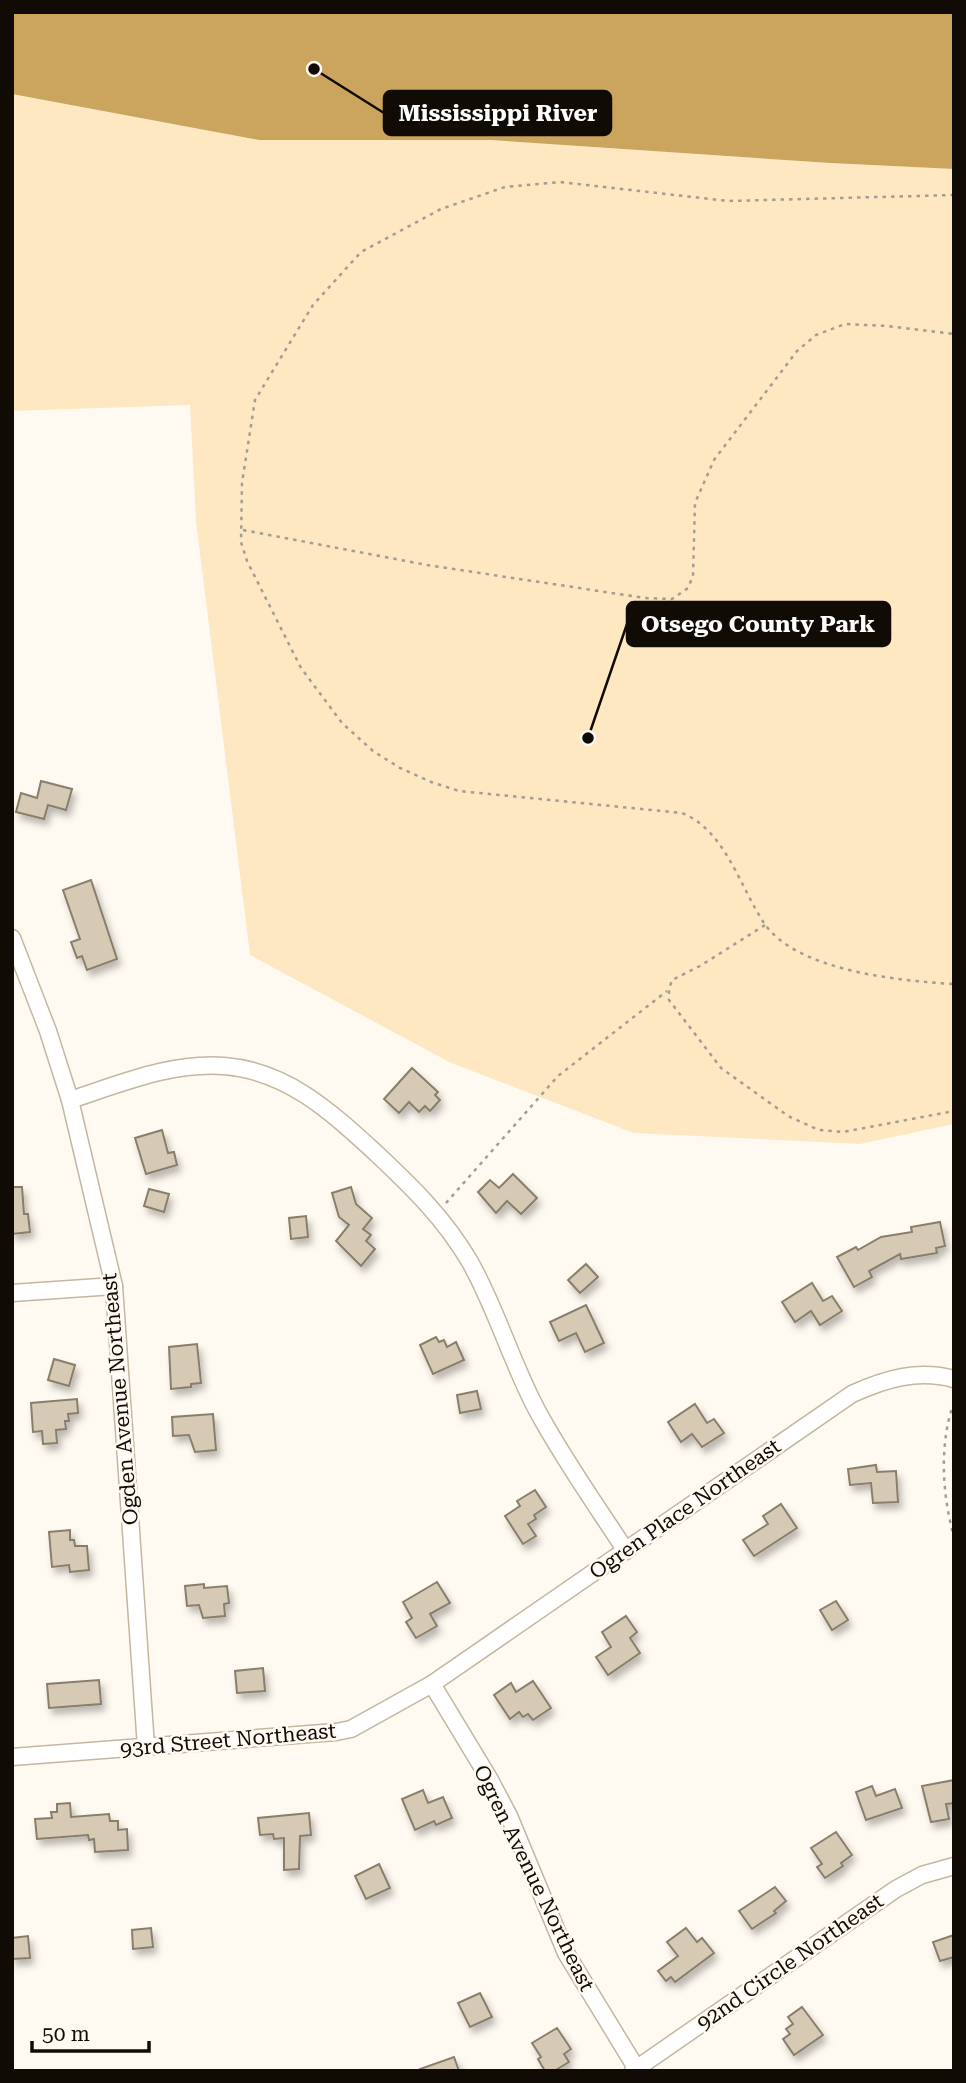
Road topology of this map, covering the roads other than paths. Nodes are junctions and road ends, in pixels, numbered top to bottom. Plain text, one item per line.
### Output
1 (12, 938) edge
2 (70, 1100) junction
3 (114, 1286) junction
4 (12, 1293) edge
5 (954, 1378) edge
6 (625, 1551) junction
7 (432, 1684) junction
8 (146, 1747) junction
9 (12, 1758) edge
10 (954, 1866) edge
11 (636, 2070) edge

1 - 2 street, Ogden Avenue Northeast
2 - 3 street, Ogden Avenue Northeast
2 - 6 street
3 - 4 street
3 - 8 street, Ogden Avenue Northeast
5 - 6 street, Ogren Place Northeast
6 - 7 street, Ogren Place Northeast
7 - 8 street, 93rd Street Northeast
7 - 11 street, Ogren Avenue Northeast
8 - 9 street, 93rd Street Northeast
10 - 11 street, 92nd Circle Northeast

